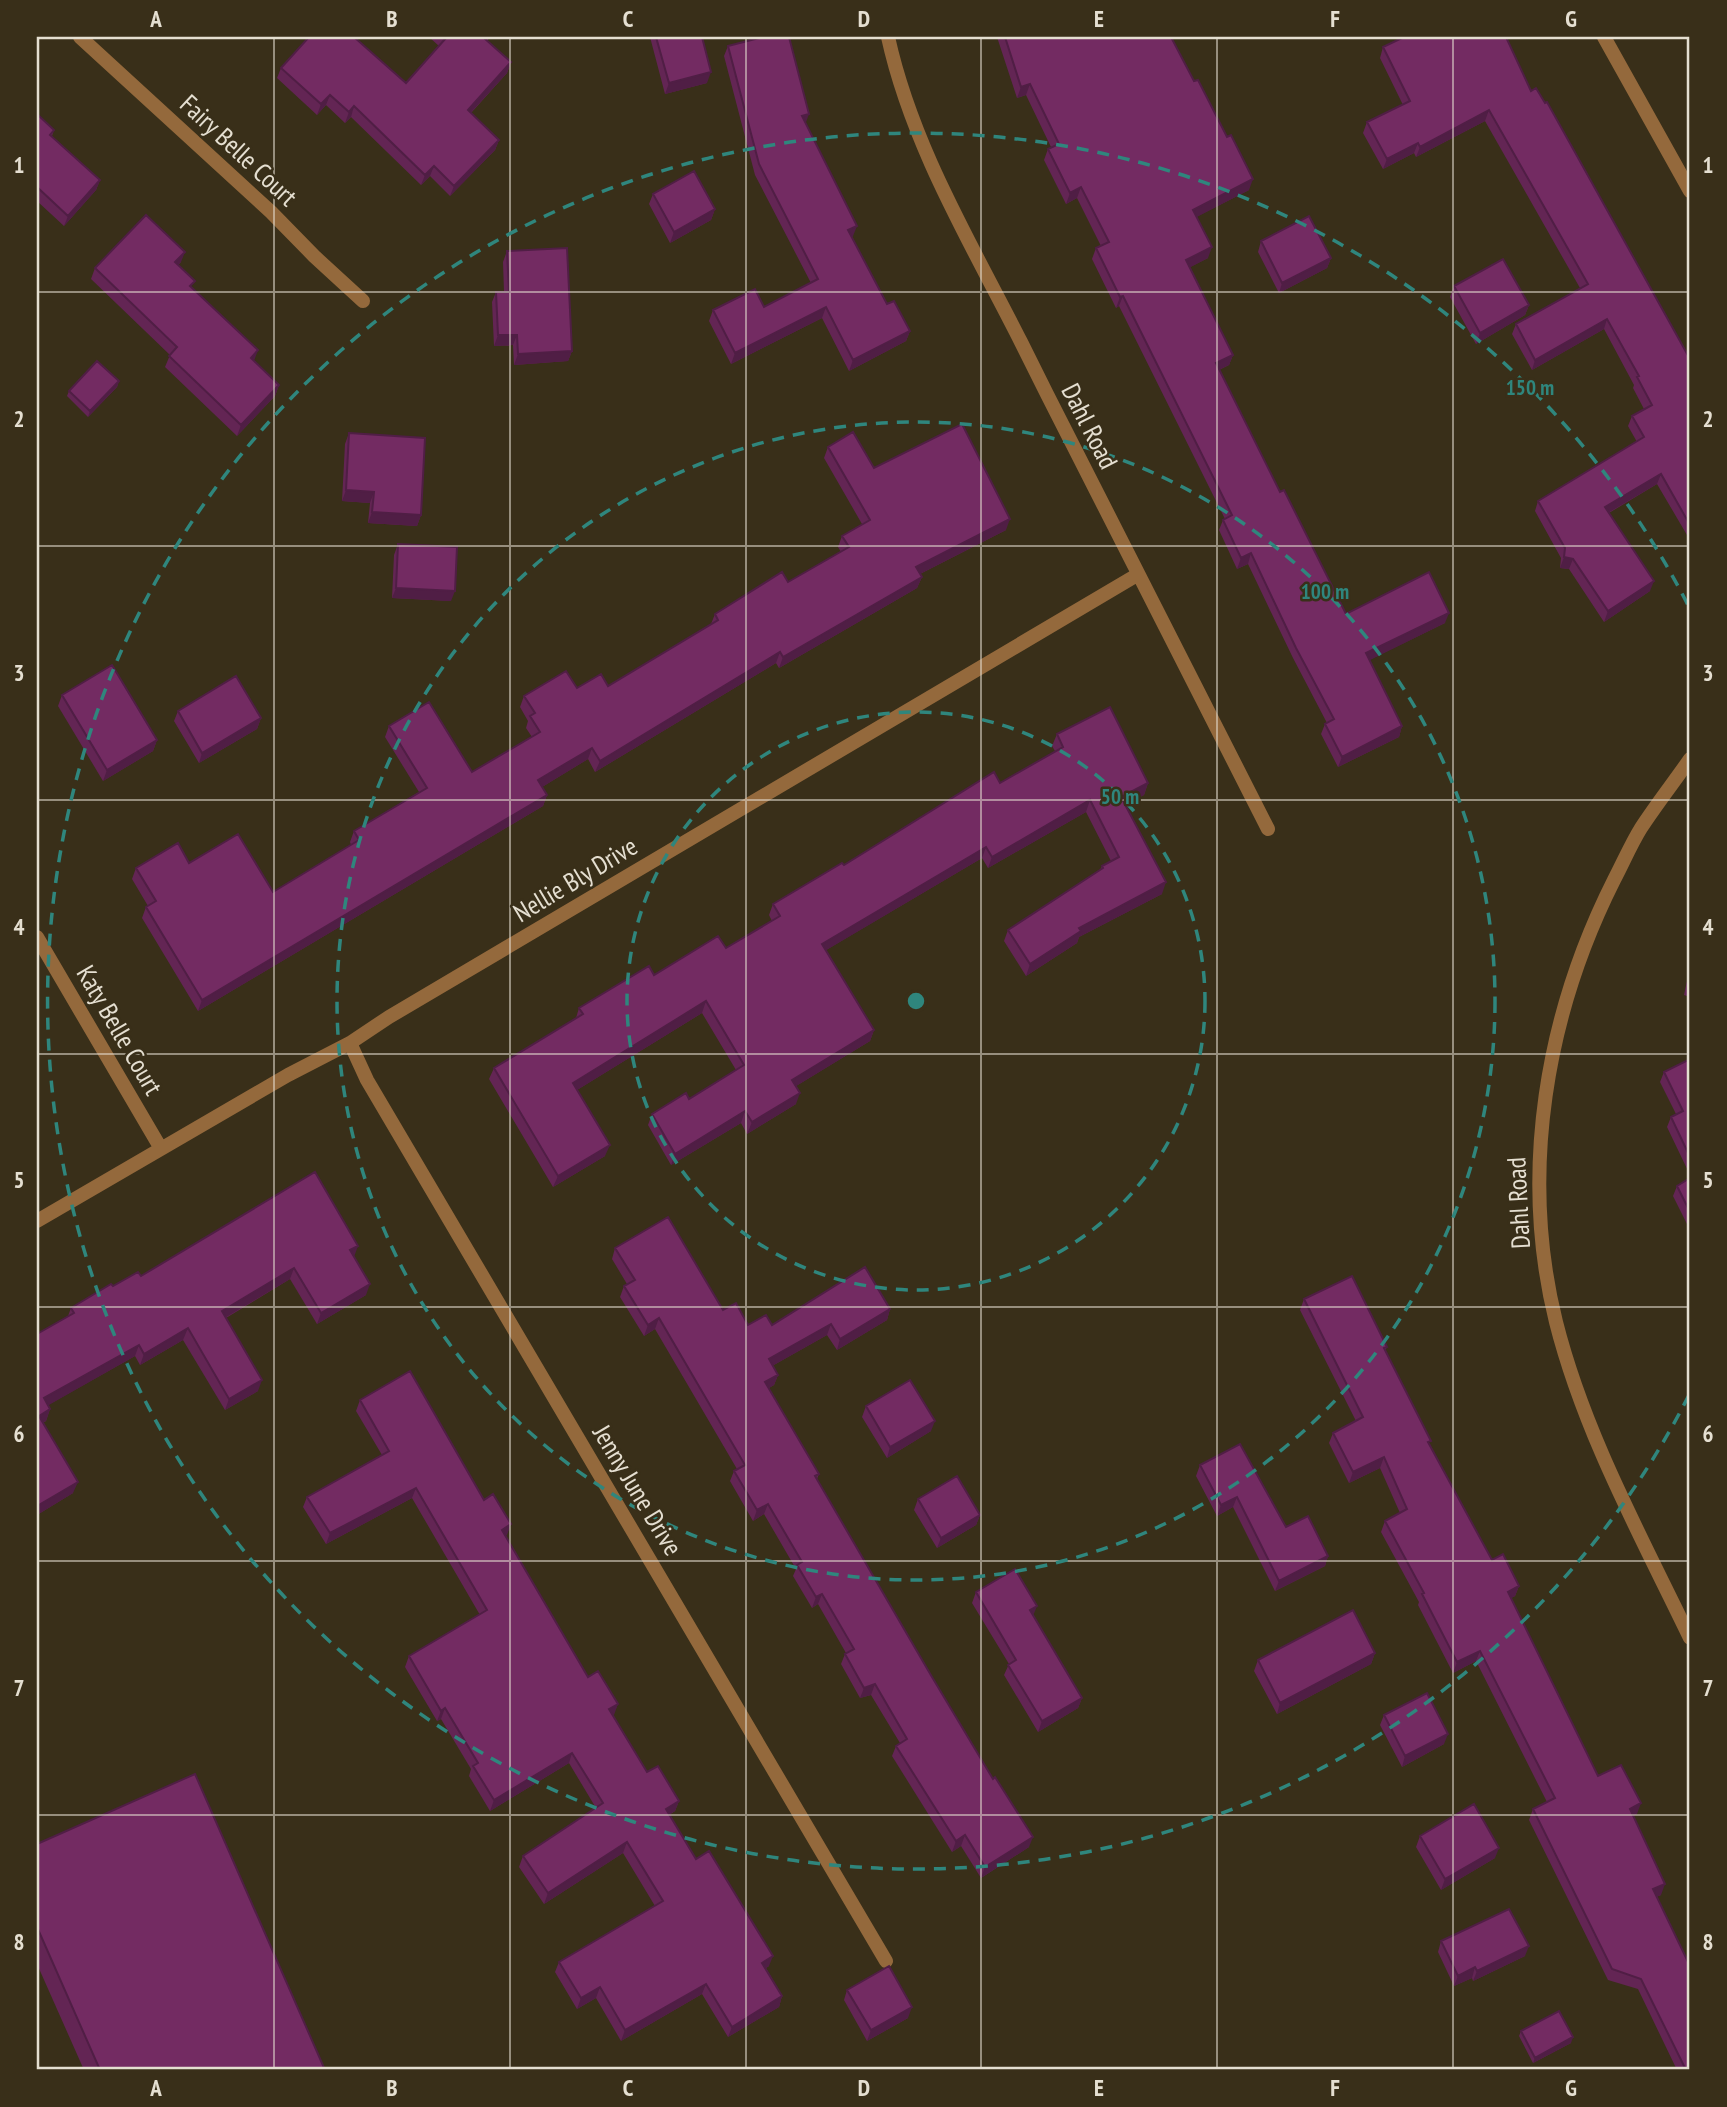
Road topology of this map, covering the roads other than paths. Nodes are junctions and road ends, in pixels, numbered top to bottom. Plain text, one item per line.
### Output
1 (80, 37) edge
2 (888, 37) edge
3 (1604, 37) edge
4 (1690, 191) edge
5 (363, 301) dead end
6 (1137, 575) junction
7 (1687, 764) edge
8 (1268, 829) dead end
9 (37, 937) edge
10 (350, 1043) junction
11 (160, 1147) junction
12 (37, 1222) edge
13 (1690, 1638) edge
14 (886, 1961) dead end

1 - 5 street, Fairy Belle Court
2 - 6 street, Dahl Road
3 - 4 street
6 - 8 street, Dahl Road
6 - 10 street, Nellie Bly Drive
7 - 13 street, Dahl Road
9 - 11 street, Katy Belle Court
10 - 11 street, Nellie Bly Drive
10 - 14 street, Jenny June Drive
11 - 12 street, Nellie Bly Drive

